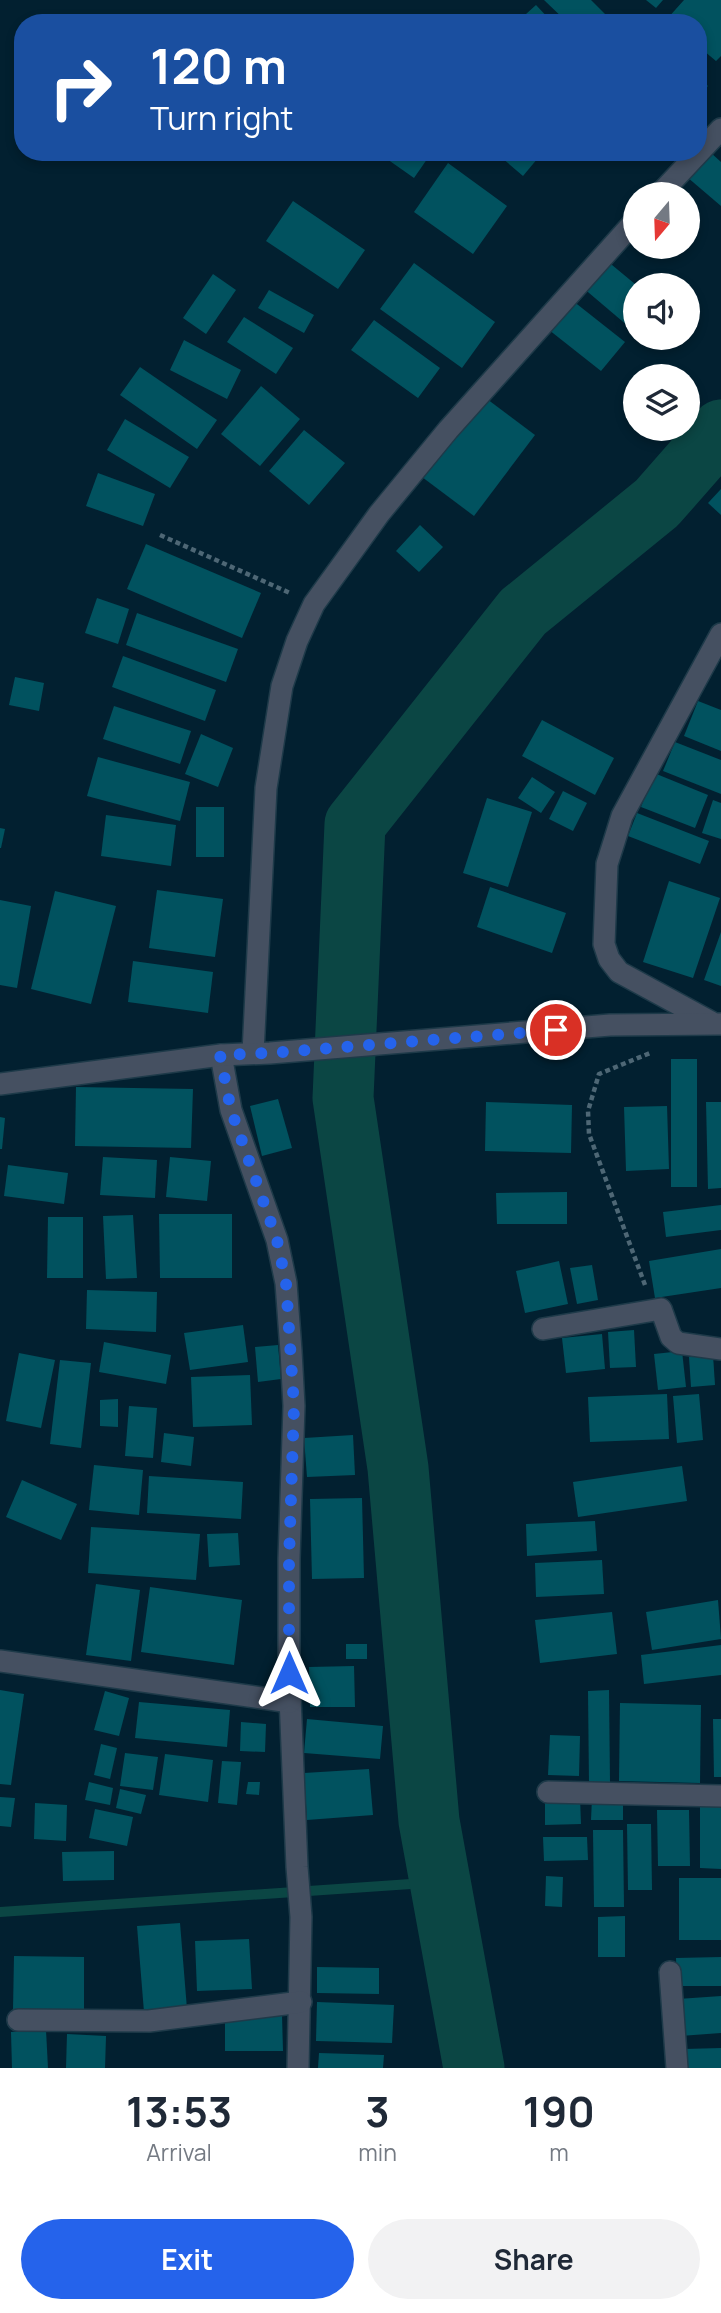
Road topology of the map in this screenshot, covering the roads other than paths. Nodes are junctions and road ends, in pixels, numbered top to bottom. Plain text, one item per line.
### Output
1 (721, 129) edge
2 (707, 144) edge
3 (691, 161) edge
4 (671, 182) edge
5 (623, 234) edge
6 (718, 638) edge
7 (717, 1023) edge
8 (262, 1053) junction
9 (220, 1055) junction
10 (0, 1084) edge
11 (543, 1329) dead end
12 (721, 1349) edge
13 (0, 1661) edge
14 (290, 1702) junction
15 (548, 1792) dead end
16 (721, 1796) edge
17 (670, 1972) dead end
18 (301, 2002) junction
19 (18, 2020) dead end
20 (298, 2068) edge
21 (677, 2068) edge

1 - 2 street
3 - 4 street
5 - 8 street
6 - 7 street
7 - 8 street
8 - 9 street
9 - 10 street
9 - 14 street
11 - 12 street
13 - 14 street
14 - 18 street
15 - 16 street
17 - 21 street
18 - 19 street
18 - 20 street

